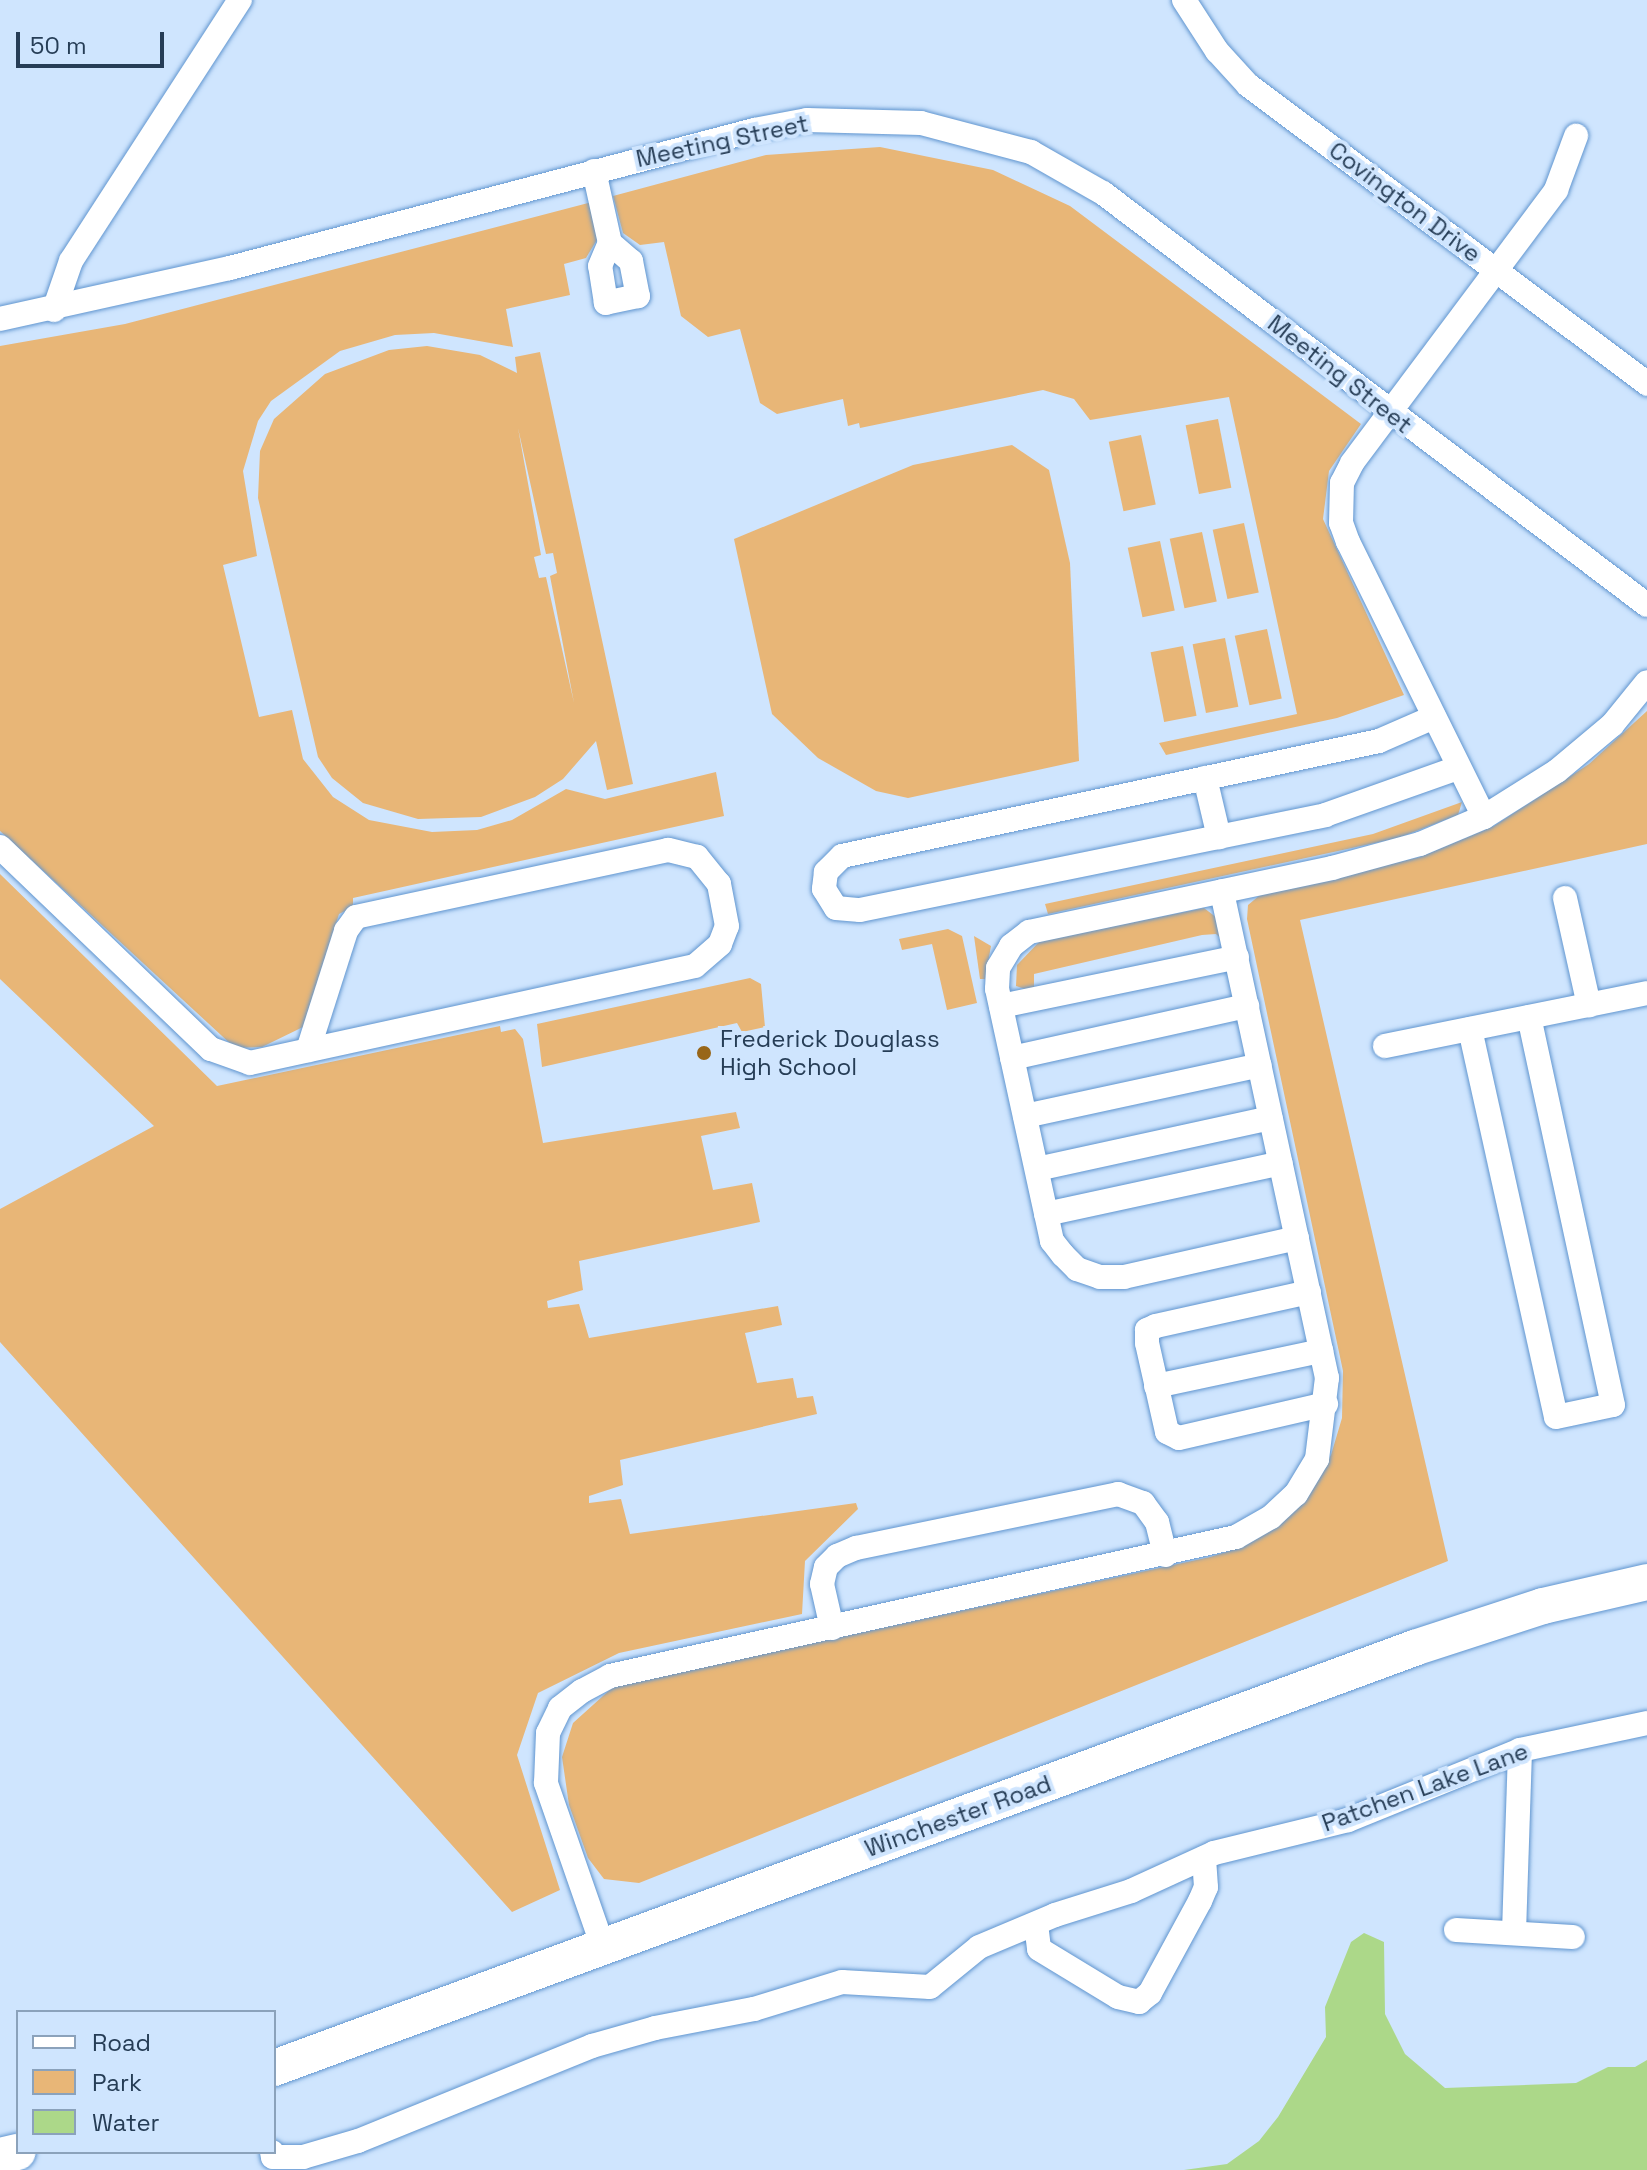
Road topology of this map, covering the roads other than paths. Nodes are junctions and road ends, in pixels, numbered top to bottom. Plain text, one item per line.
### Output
1 (240, 0) edge
2 (1184, 0) edge
3 (1576, 136) dead end
4 (594, 171) junction
5 (610, 243) dead end
6 (1497, 270) junction
7 (54, 310) junction
8 (0, 319) edge
9 (1647, 384) edge
10 (1391, 415) junction
11 (1647, 605) edge
12 (1647, 682) edge
13 (1434, 717) junction
14 (1458, 768) junction
15 (1205, 778) junction
16 (1484, 817) junction
17 (1219, 837) junction
18 (0, 847) edge
19 (1222, 891) junction
20 (1565, 898) dead end
21 (1237, 957) junction
22 (1647, 993) edge
23 (1589, 1005) junction
24 (1001, 1006) junction
25 (1247, 1006) junction
26 (1529, 1017) junction
27 (1470, 1029) junction
28 (1385, 1046) dead end
29 (308, 1050) junction
30 (1012, 1058) junction
31 (1260, 1065) junction
32 (1025, 1116) junction
33 (1271, 1118) junction
34 (1281, 1163) junction
35 (1037, 1169) junction
36 (1046, 1214) junction
37 (1297, 1238) junction
38 (1309, 1292) junction
39 (1321, 1351) junction
40 (1156, 1386) junction
41 (1326, 1404) junction
42 (1165, 1555) junction
43 (1647, 1582) edge
44 (832, 1628) junction
45 (1647, 1723) edge
46 (1520, 1750) junction
47 (1204, 1858) junction
48 (1036, 1924) junction
49 (1456, 1930) dead end
50 (1514, 1932) junction
51 (1573, 1937) dead end
52 (603, 1947) junction
53 (276, 2067) edge
54 (274, 2160) edge

1 - 7 street
2 - 6 street, Covington Drive
3 - 6 street
4 - 5 street
4 - 7 street, Meeting Street
4 - 10 street, Meeting Street
6 - 9 street, Covington Drive
6 - 10 street
7 - 8 street, Meeting Street
10 - 11 street, Meeting Street
10 - 13 street
12 - 16 street
13 - 14 street
13 - 15 street
14 - 16 street
14 - 17 street
15 - 17 street
15 - 17 street
16 - 19 street
18 - 29 street
19 - 21 street
19 - 24 street
20 - 23 street
21 - 24 street
21 - 25 street
22 - 23 street
23 - 26 street
24 - 30 street
25 - 30 street
25 - 31 street
26 - 27 street
26 - 27 street
27 - 28 street
29 - 29 street
30 - 32 street
31 - 32 street
31 - 33 street
32 - 35 street
33 - 34 street
33 - 35 street
34 - 36 street
34 - 37 street
35 - 36 street
36 - 37 street
37 - 38 street
38 - 39 street
38 - 40 street
39 - 40 street
39 - 41 street
40 - 41 street
41 - 42 street
42 - 44 street
42 - 44 street
43 - 52 highway, Winchester Road
44 - 52 street
45 - 46 street, Patchen Lake Lane
46 - 47 street, Patchen Lake Lane
46 - 50 street
47 - 48 street, Patchen Lake Lane
47 - 48 street
48 - 54 street, Patchen Lake Lane
49 - 50 street
50 - 51 street
52 - 53 highway, Winchester Road

